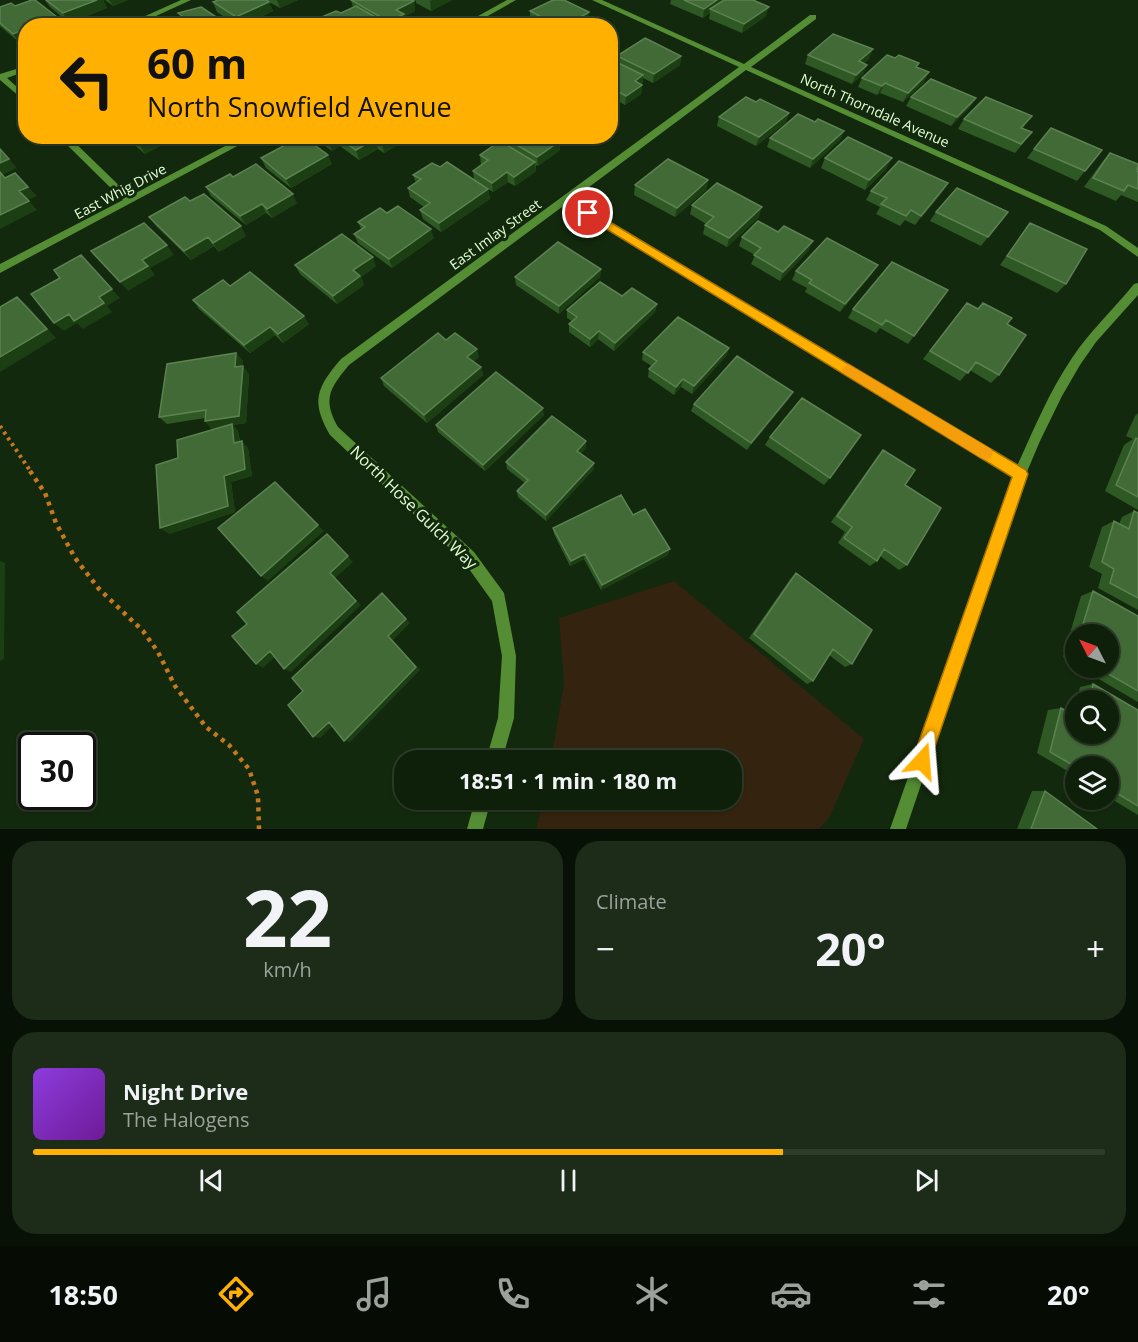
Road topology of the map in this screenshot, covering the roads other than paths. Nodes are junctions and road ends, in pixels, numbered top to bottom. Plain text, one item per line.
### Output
1 (188, 0) edge
2 (512, 0) edge
3 (596, 0) edge
4 (813, 17) dead end
5 (145, 18) edge
6 (478, 18) edge
7 (744, 66) junction
8 (18, 71) edge
9 (1, 76) edge
10 (18, 92) edge
11 (71, 144) edge
12 (237, 144) edge
13 (565, 199) junction
14 (129, 201) junction
15 (1138, 253) edge
16 (0, 268) edge
17 (1138, 287) edge
18 (321, 399) joint
19 (1020, 474) junction
20 (497, 750) edge
21 (480, 810) edge
22 (475, 829) edge
23 (898, 829) edge

1 - 5 street
2 - 6 street
3 - 7 street, North Thorndale Avenue
4 - 7 street, East Imlay Street
7 - 13 street, East Imlay Street
7 - 15 street, North Thorndale Avenue
8 - 9 street
9 - 10 street
11 - 14 street
12 - 14 street, East Whig Drive
13 - 18 street, East Imlay Street
13 - 19 street
14 - 16 street, East Whig Drive
17 - 19 street
18 - 20 street, North Hose Gulch Way
19 - 23 street
21 - 22 street

